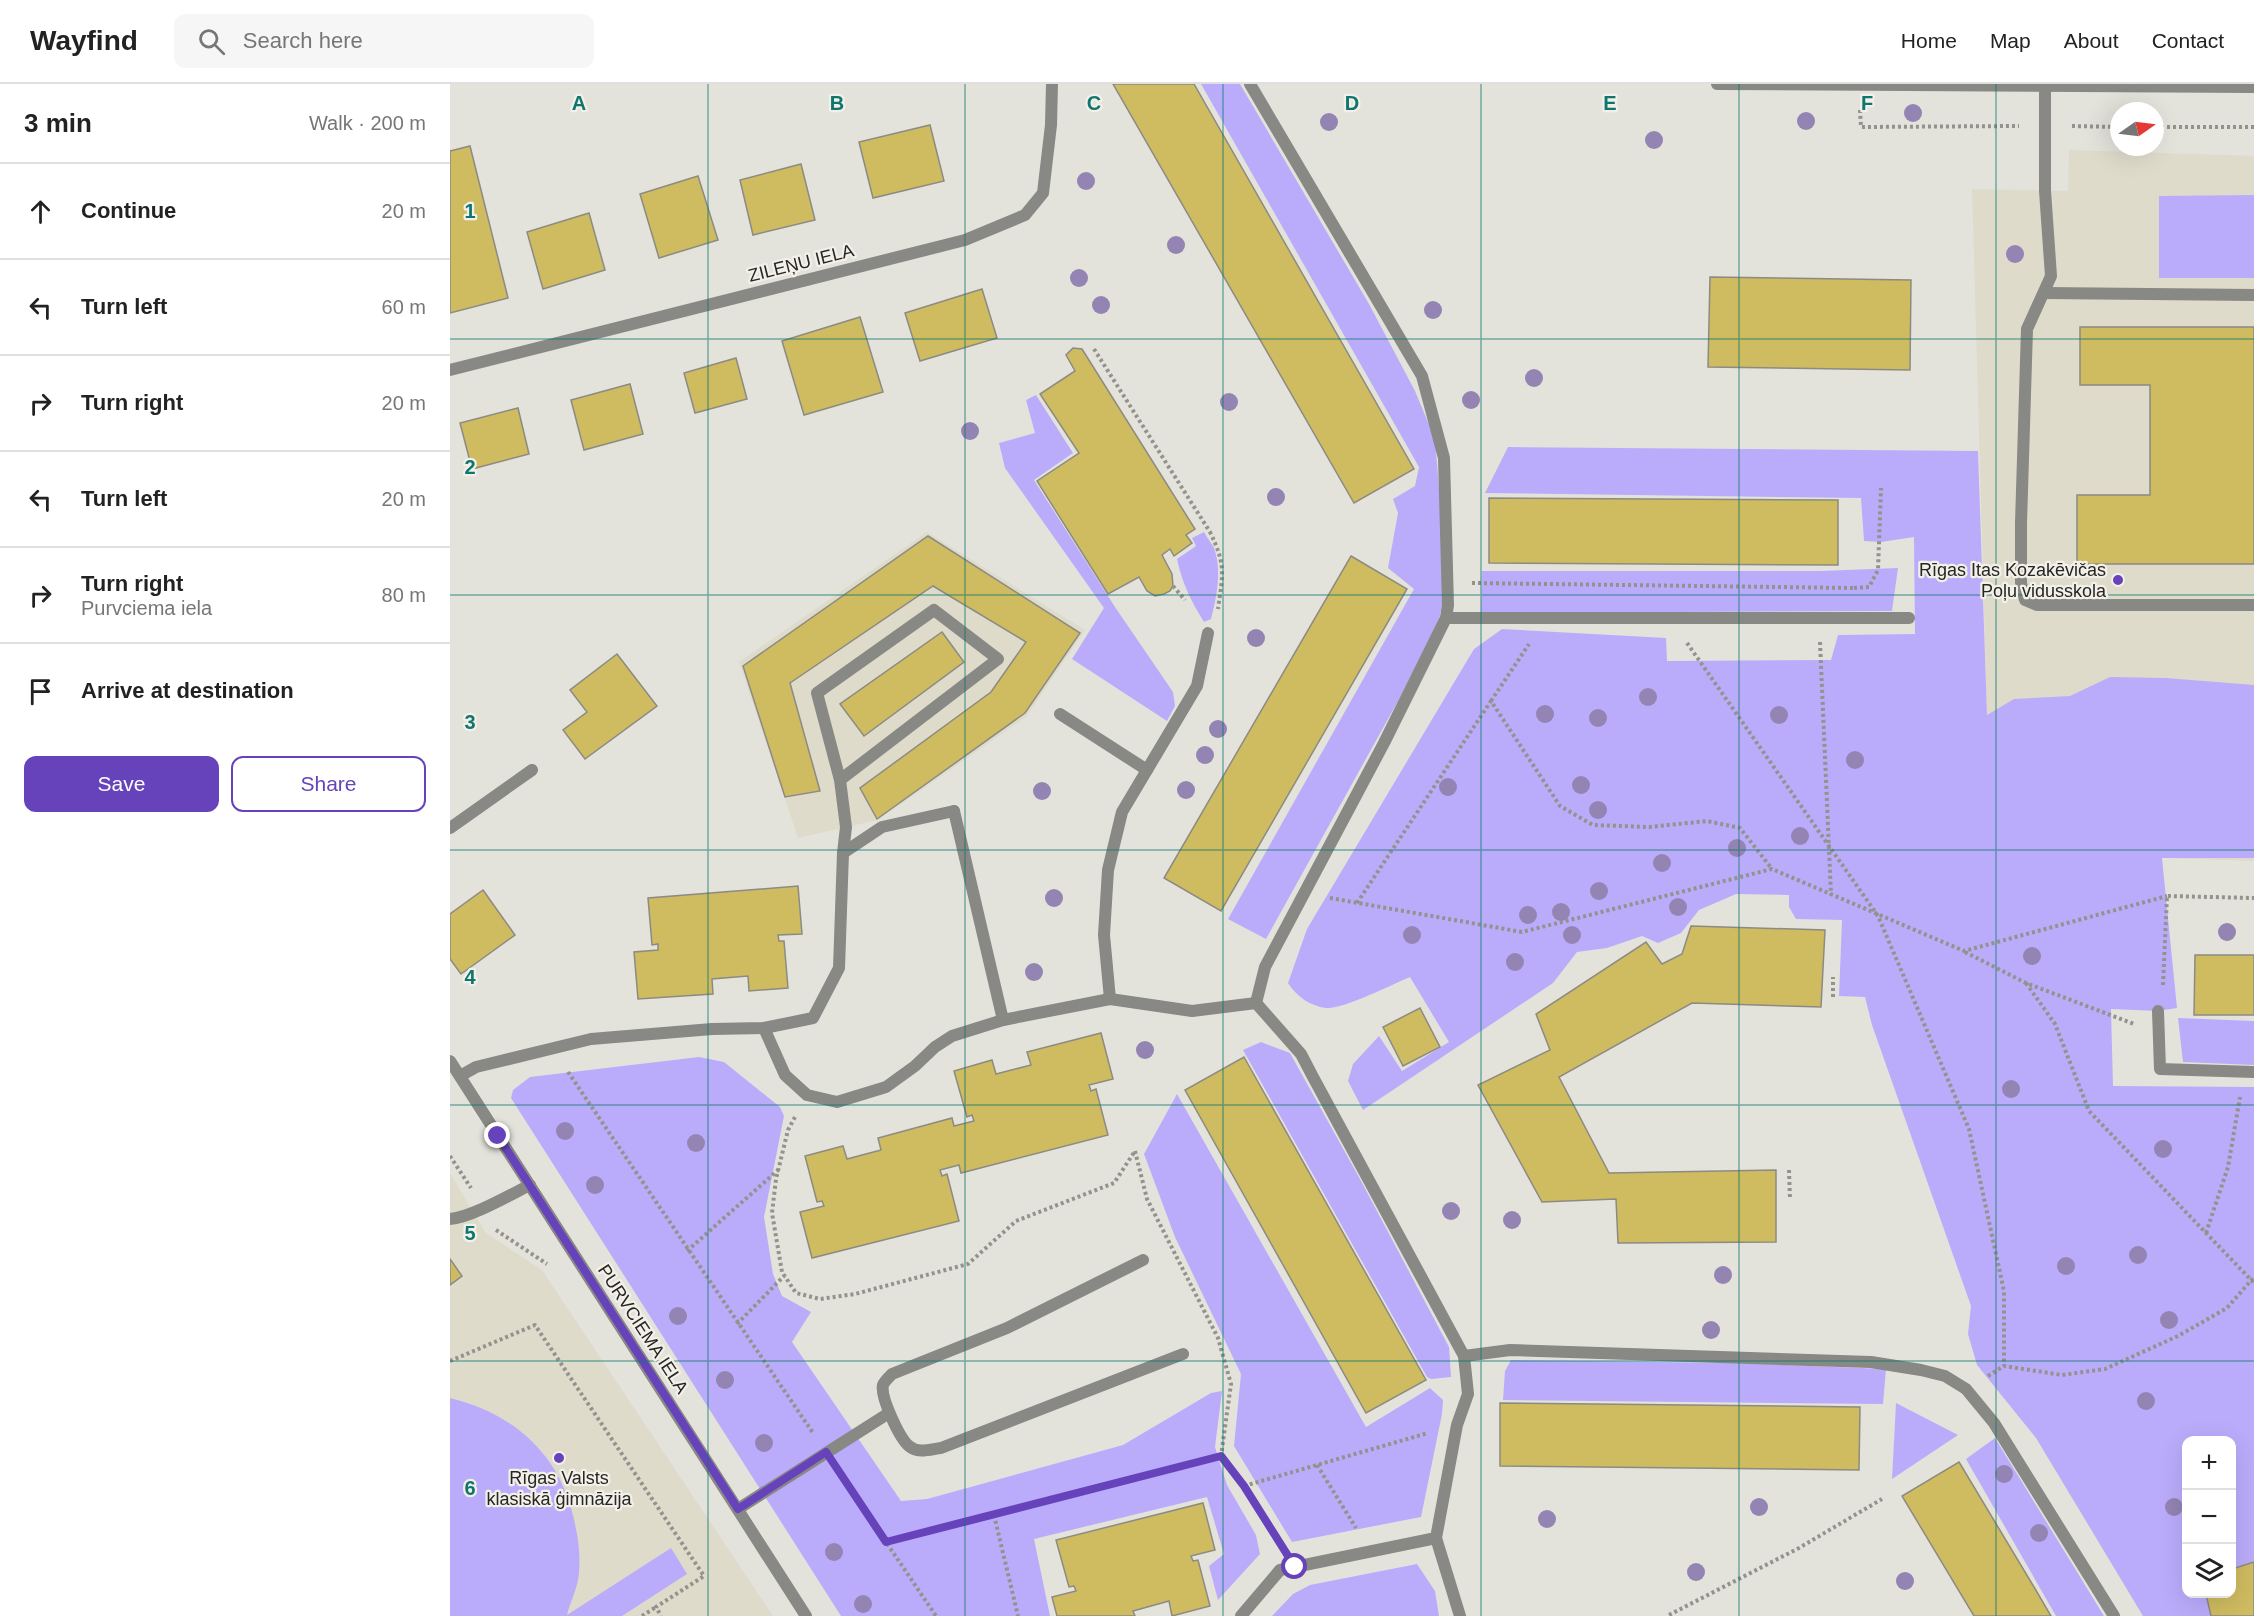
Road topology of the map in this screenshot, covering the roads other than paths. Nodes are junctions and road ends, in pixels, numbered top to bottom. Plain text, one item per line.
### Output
1 (1052, 84) edge
2 (1250, 84) edge
3 (1717, 84) edge
4 (2045, 86) junction
5 (2254, 87) edge
6 (2043, 293) junction
7 (2254, 295) edge
8 (450, 370) edge
9 (2254, 605) edge
10 (1446, 618) junction
11 (1909, 618) dead end
12 (1208, 633) road end
13 (1060, 714) dead end
14 (532, 770) dead end
15 (1147, 770) junction
16 (840, 780) junction
17 (450, 828) edge
18 (843, 853) junction
19 (1110, 999) junction
20 (1256, 1004) junction
21 (2158, 1011) road end
22 (1003, 1020) junction
23 (764, 1028) junction
24 (450, 1061) edge
25 (2249, 1071) edge
26 (459, 1076) junction
27 (530, 1185) junction
28 (450, 1219) edge
29 (1143, 1260) dead end
30 (1183, 1354) dead end
31 (1464, 1356) junction
32 (889, 1413) junction
33 (738, 1509) junction
34 (1436, 1538) junction
35 (806, 1616) edge
36 (1241, 1616) edge
37 (1460, 1616) edge
38 (2114, 1616) edge

1 - 8 street, ZILEŅU IELA
2 - 10 street
3 - 4 street
4 - 5 street
4 - 6 street
6 - 7 street
6 - 9 street
10 - 11 street
10 - 20 street
12 - 15 street
13 - 15 street
14 - 17 street
15 - 19 street
16 - 16 street
16 - 18 street
18 - 22 street
18 - 23 street
19 - 20 street
19 - 22 street
20 - 31 street
21 - 25 street
22 - 23 street
23 - 26 street
24 - 26 street, PURVCIEMA IELA
26 - 27 street, PURVCIEMA IELA
27 - 28 street
27 - 33 street, PURVCIEMA IELA
29 - 32 street
30 - 32 street
31 - 34 street
31 - 38 street
32 - 33 street
33 - 35 street, PURVCIEMA IELA
34 - 36 street
34 - 37 street

